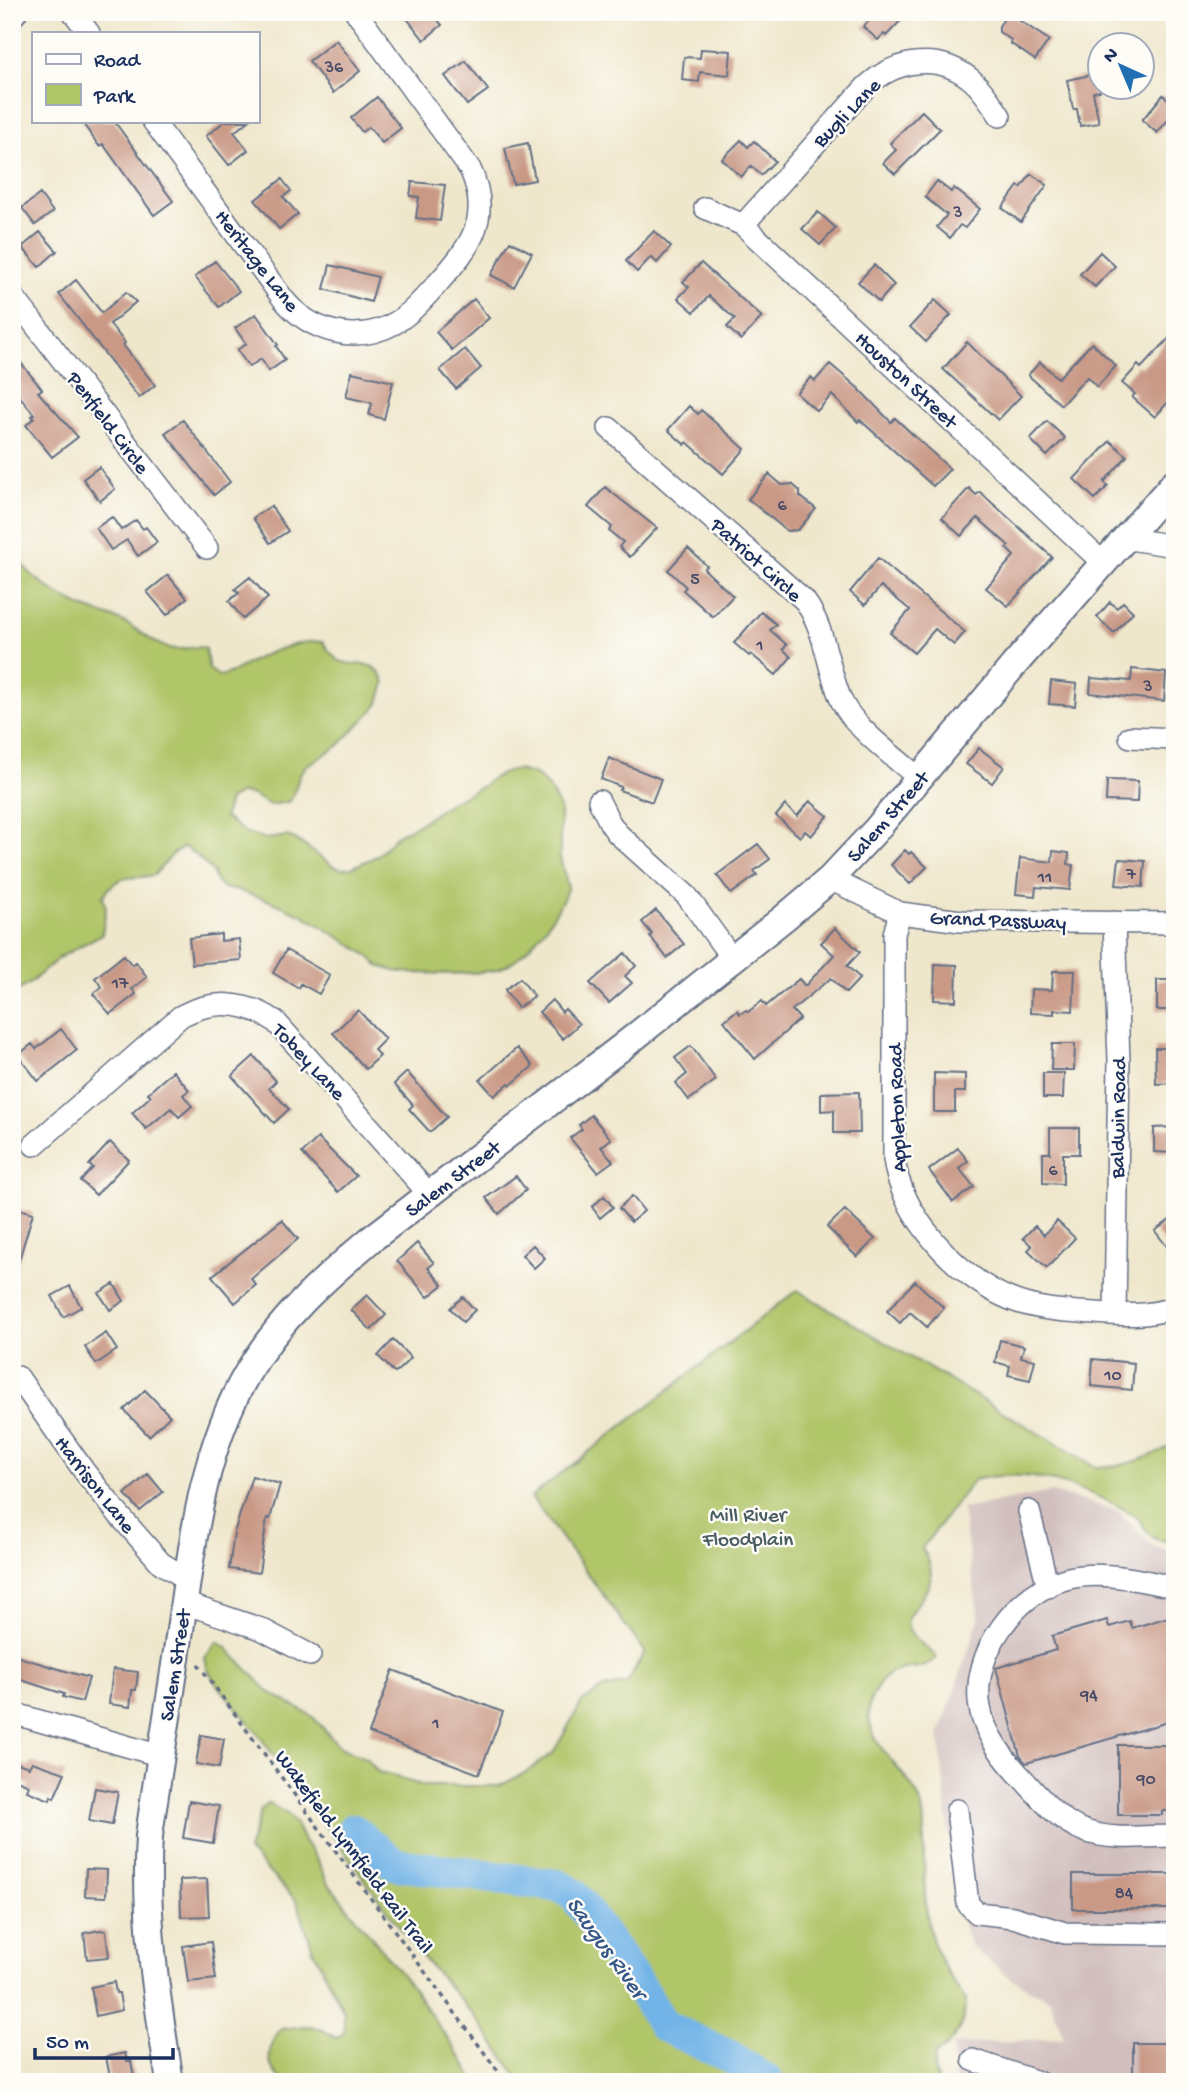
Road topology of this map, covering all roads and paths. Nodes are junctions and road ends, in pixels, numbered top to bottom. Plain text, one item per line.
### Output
1 (73, 12) edge
2 (356, 12) edge
3 (88, 32) edge
4 (1000, 116) dead end
5 (154, 122) edge
6 (705, 208) dead end
7 (743, 225) junction
8 (12, 295) edge
9 (609, 428) dead end
10 (1175, 481) edge
11 (1124, 538) junction
12 (1175, 546) edge
13 (207, 548) dead end
14 (1102, 562) junction
15 (1130, 737) dead end
16 (1175, 739) edge
17 (919, 779) junction
18 (599, 801) dead end
19 (830, 879) junction
20 (900, 913) junction
21 (1114, 922) junction
22 (1175, 923) edge
23 (733, 960) junction
24 (34, 1145) dead end
25 (430, 1195) junction
26 (1175, 1307) edge
27 (1115, 1314) junction
28 (18, 1377) dead end
29 (1029, 1511) dead end
30 (1048, 1587) junction
31 (1175, 1587) edge
32 (186, 1591) junction
33 (179, 1639) junction
34 (310, 1655) dead end
35 (12, 1713) edge
36 (161, 1756) junction
37 (957, 1810) dead end
38 (1175, 1836) edge
39 (1175, 1934) edge
40 (973, 2060) dead end
41 (170, 2082) edge
42 (506, 2082) edge
43 (1038, 2082) edge

1 - 3 street
2 - 5 street, Heritage Lane
4 - 7 street, Bugli Lane
6 - 7 street, Houston Street
7 - 14 street, Houston Street
8 - 13 street, Penfield Circle
9 - 17 street, Patriot Circle
10 - 11 main road, Salem Street
11 - 12 street
11 - 14 main road, Salem Street
14 - 17 main road, Salem Street
15 - 16 street
17 - 19 main road, Salem Street
18 - 23 street
19 - 20 street, Grand Passway
19 - 23 main road, Salem Street
20 - 21 street, Grand Passway
20 - 27 street, Appleton Road
21 - 22 street, Grand Passway
21 - 27 street, Baldwin Road
23 - 25 main road, Salem Street
24 - 25 street, Tobey Lane
25 - 32 main road, Salem Street
26 - 27 street, Appleton Road
28 - 32 street, Harrison Lane
29 - 30 street
30 - 31 street
30 - 38 street
32 - 33 main road, Salem Street
32 - 34 street, Harrison Lane
33 - 36 main road, Salem Street
33 - 42 path, Wakefield Lynnfield Rail Trail
35 - 36 street
36 - 41 main road, Salem Street
37 - 39 street
40 - 43 street

